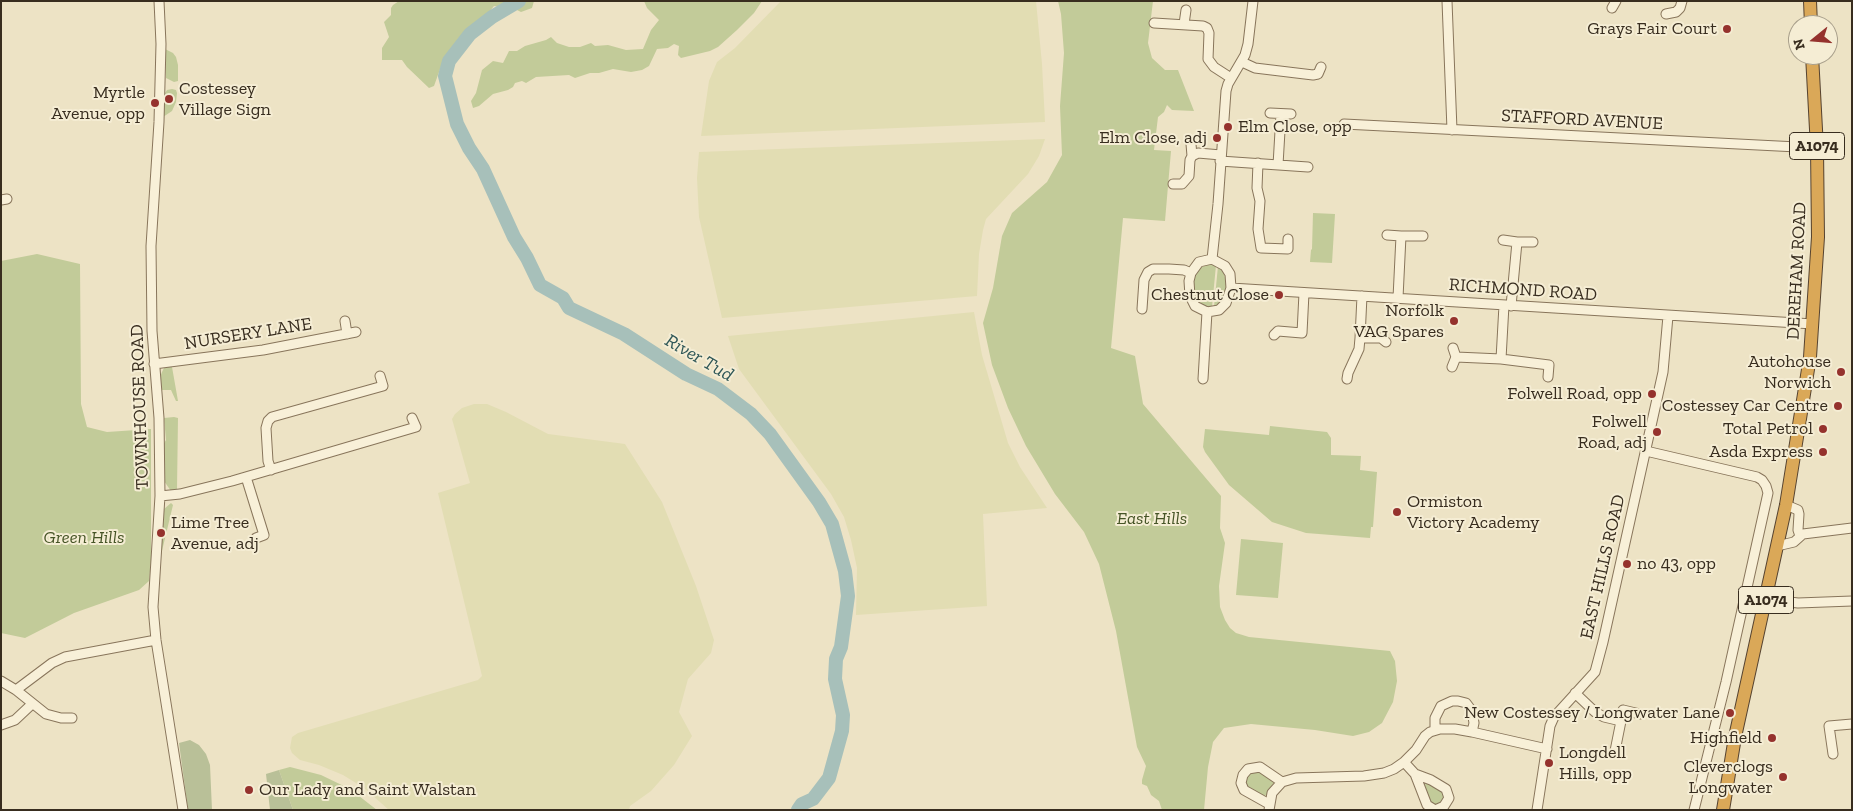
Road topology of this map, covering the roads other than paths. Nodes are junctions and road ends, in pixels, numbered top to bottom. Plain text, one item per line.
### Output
1 (159, 1) edge
2 (1253, 1) edge
3 (1448, 1) edge
4 (1682, 1) edge
5 (1810, 1) edge
6 (1186, 10) dead end
7 (1666, 14) dead end
8 (1811, 15) edge
9 (1154, 23) dead end
10 (1184, 24) junction
11 (1242, 62) junction
12 (1813, 65) edge
13 (1321, 67) dead end
14 (1231, 78) junction
15 (1270, 113) dead end
16 (1282, 114) junction
17 (1291, 114) dead end
18 (1344, 124) dead end
19 (1452, 130) junction
20 (1191, 144) dead end
21 (1817, 148) junction
22 (1192, 156) junction
23 (1220, 158) junction
24 (1258, 163) junction
25 (1278, 165) junction
26 (1308, 167) dead end
27 (1173, 184) dead end
28 (1387, 235) dead end
29 (1401, 236) junction
30 (1423, 236) dead end
31 (1288, 239) dead end
32 (1503, 240) dead end
33 (1516, 242) junction
34 (1533, 242) dead end
35 (1212, 259) junction
36 (1191, 273) junction
37 (1231, 288) junction
38 (1304, 293) junction
39 (1362, 296) junction
40 (1398, 298) junction
41 (1508, 306) junction
42 (1142, 309) dead end
43 (1207, 312) junction
44 (1668, 316) junction
45 (345, 322) dead end
46 (1813, 324) junction
47 (1274, 334) dead end
48 (1360, 338) junction
49 (1386, 342) dead end
50 (1453, 348) dead end
51 (1456, 358) junction
52 (1501, 359) junction
53 (154, 364) junction
54 (1549, 365) junction
55 (1559, 366) dead end
56 (1452, 367) dead end
57 (380, 376) dead end
58 (1548, 377) dead end
59 (1202, 379) dead end
60 (1347, 379) dead end
61 (416, 427) dead end
62 (1646, 451) junction
63 (271, 470) junction
64 (246, 477) junction
65 (160, 496) junction
66 (1786, 505) junction
67 (1852, 528) edge
68 (264, 535) dead end
69 (1800, 536) junction
70 (1777, 546) junction
71 (1766, 599) junction
72 (1852, 601) edge
73 (156, 640) junction
74 (1, 681) edge
75 (16, 690) junction
76 (1575, 693) junction
77 (32, 704) junction
78 (1640, 714) dead end
79 (72, 718) dead end
80 (1621, 721) junction
81 (1852, 724) edge
82 (1, 725) edge
83 (1436, 730) junction
84 (1472, 732) junction
85 (1547, 750) junction
86 (1615, 751) dead end
87 (1833, 754) dead end
88 (1404, 762) junction
89 (1414, 774) dead end
90 (1282, 782) junction
91 (1269, 807) edge
92 (183, 810) edge
93 (1537, 810) edge
94 (1694, 810) edge
95 (1723, 810) edge

1 - 53 street, TOWNHOUSE ROAD
2 - 11 street
3 - 19 street
4 - 7 street
5 - 8 highway
6 - 10 street
9 - 10 street
10 - 14 street
11 - 13 street
11 - 14 street
12 - 21 highway, DEREHAM ROAD / A1074
14 - 23 street
15 - 16 street
16 - 17 street
16 - 25 street
18 - 19 street, STAFFORD AVENUE
19 - 21 street, STAFFORD AVENUE
20 - 22 street
21 - 46 highway, DEREHAM ROAD / A1074
22 - 23 street
22 - 27 street
23 - 24 street
23 - 35 street
24 - 25 street
24 - 31 street
25 - 26 street
28 - 29 street
29 - 30 street
29 - 40 street
32 - 33 street
33 - 34 street
33 - 41 street
35 - 36 street
35 - 37 street
36 - 42 street
36 - 43 street
37 - 38 street, RICHMOND ROAD
37 - 43 street
38 - 39 street, RICHMOND ROAD
38 - 47 street
39 - 40 street, RICHMOND ROAD
39 - 48 street
40 - 41 street, RICHMOND ROAD
41 - 44 street, RICHMOND ROAD
41 - 52 street
43 - 59 street
44 - 46 street, RICHMOND ROAD
44 - 62 street, EAST HILLS ROAD
45 - 53 street, NURSERY LANE
46 - 66 highway, DEREHAM ROAD / A1074
48 - 49 street
48 - 60 street
50 - 51 street
51 - 52 street
51 - 56 street
52 - 54 street
53 - 65 street, TOWNHOUSE ROAD
54 - 55 street
54 - 58 street
57 - 63 street
61 - 63 street
62 - 76 street, EAST HILLS ROAD
62 - 94 street
63 - 64 street
64 - 65 street
64 - 68 street
65 - 73 street, TOWNHOUSE ROAD
66 - 69 street
66 - 70 highway, DEREHAM ROAD / A1074
67 - 69 street
69 - 70 street
70 - 71 highway, DEREHAM ROAD / A1074
71 - 72 street
71 - 95 highway, DEREHAM ROAD / A1074
73 - 75 street
73 - 92 street, TOWNHOUSE ROAD
74 - 75 street
75 - 77 street
76 - 80 street
76 - 85 street, EAST HILLS ROAD
77 - 79 street
77 - 82 street
78 - 80 street
80 - 86 street
81 - 87 street
83 - 84 street
83 - 84 street
83 - 88 street
84 - 85 street
85 - 93 street, EAST HILLS ROAD
88 - 89 street
88 - 90 street
90 - 91 street
90 - 91 street

